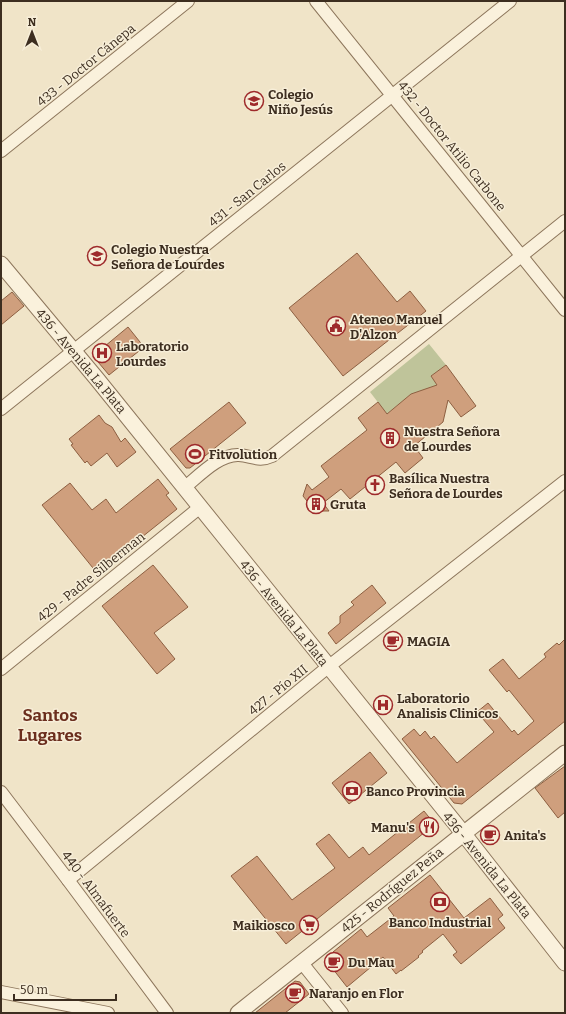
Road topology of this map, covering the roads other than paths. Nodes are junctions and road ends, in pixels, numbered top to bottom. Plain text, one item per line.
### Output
1 (188, 1) edge
2 (316, 1) edge
3 (510, 1) edge
4 (392, 95) junction
5 (1, 151) edge
6 (565, 221) edge
7 (522, 255) junction
8 (1, 264) edge
9 (565, 310) edge
10 (73, 352) junction
11 (1, 409) edge
12 (565, 481) edge
13 (184, 488) junction
14 (199, 508) junction
15 (328, 667) junction
16 (1, 669) edge
17 (565, 753) edge
18 (1, 792) edge
19 (463, 833) junction
20 (68, 880) junction
21 (302, 963) junction
22 (565, 963) edge
23 (1, 992) edge
24 (108, 1013) edge
25 (167, 1013) edge
26 (238, 1013) edge
27 (342, 1013) edge

1 - 5 street, 433 - Doctor Cánepa
2 - 4 street, 432 - Doctor Atilio Carbone
3 - 4 street, 431 - San Carlos
4 - 7 street, 432 - Doctor Atilio Carbone
4 - 10 street, 431 - San Carlos
6 - 7 street
7 - 9 street, 432 - Doctor Atilio Carbone
7 - 13 street
8 - 10 street, 436 - Avenida La Plata
10 - 11 street, 431 - San Carlos
10 - 13 street, 436 - Avenida La Plata
12 - 15 street, 427 - Pío XII
13 - 14 street, 436 - Avenida La Plata
14 - 15 street, 436 - Avenida La Plata
14 - 16 street, 429 - Padre Silberman
15 - 19 street, 436 - Avenida La Plata
15 - 20 street, 427 - Pío XII
17 - 19 street, 425 - Rodríguez Peña
18 - 20 street, 440 - Almafuerte
19 - 21 street, 425 - Rodríguez Peña
19 - 22 street, 436 - Avenida La Plata
20 - 25 street, 440 - Almafuerte
21 - 26 street, 425 - Rodríguez Peña
21 - 27 street
23 - 24 street

